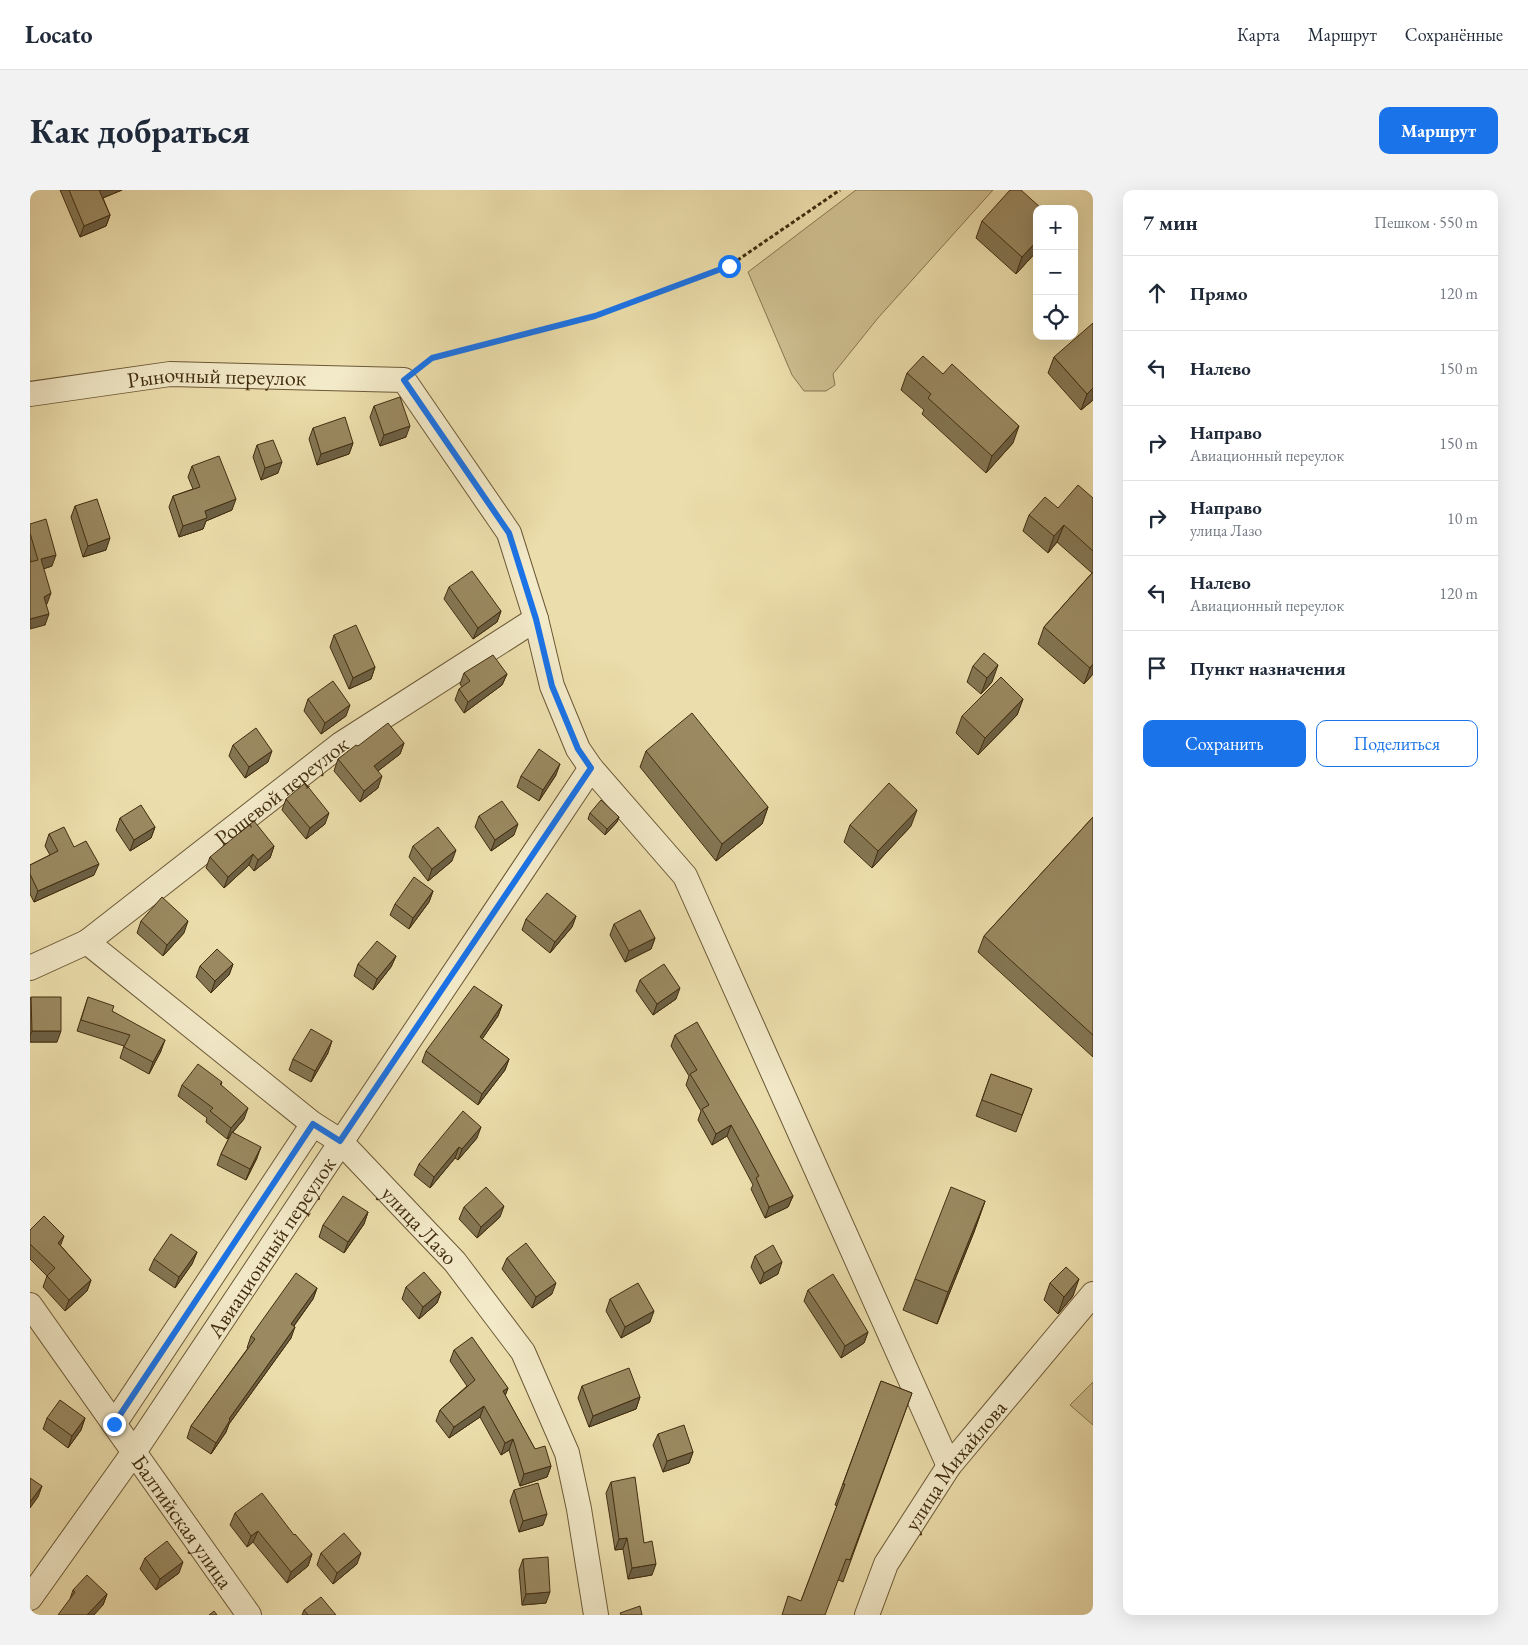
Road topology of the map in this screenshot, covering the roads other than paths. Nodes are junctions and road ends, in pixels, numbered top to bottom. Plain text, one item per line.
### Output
1 (30, 394) edge
2 (536, 619) junction
3 (591, 768) junction
4 (87, 942) junction
5 (30, 968) edge
6 (313, 1124) junction
7 (340, 1141) junction
8 (1093, 1294) edge
9 (30, 1305) edge
10 (114, 1424) junction
11 (134, 1452) junction
12 (948, 1466) junction
13 (30, 1598) edge
14 (249, 1615) edge
15 (596, 1615) edge
16 (867, 1615) edge

1 - 2 street, Рыночный переулок
2 - 3 street
2 - 4 street, Рощевой переулок
3 - 7 street, Авиационный переулок
3 - 12 street
4 - 5 street, Рощевой переулок
4 - 6 street, улица Лазо
6 - 7 street, улица Лазо
6 - 10 street, Авиационный переулок
7 - 11 street, Авиационный переулок
7 - 15 street, улица Лазо
8 - 12 street, улица Михайлова
9 - 10 street, Балтийская улица
10 - 11 street, Балтийская улица
11 - 13 street, Авиационный переулок
11 - 14 street, Балтийская улица
12 - 16 street, улица Михайлова

